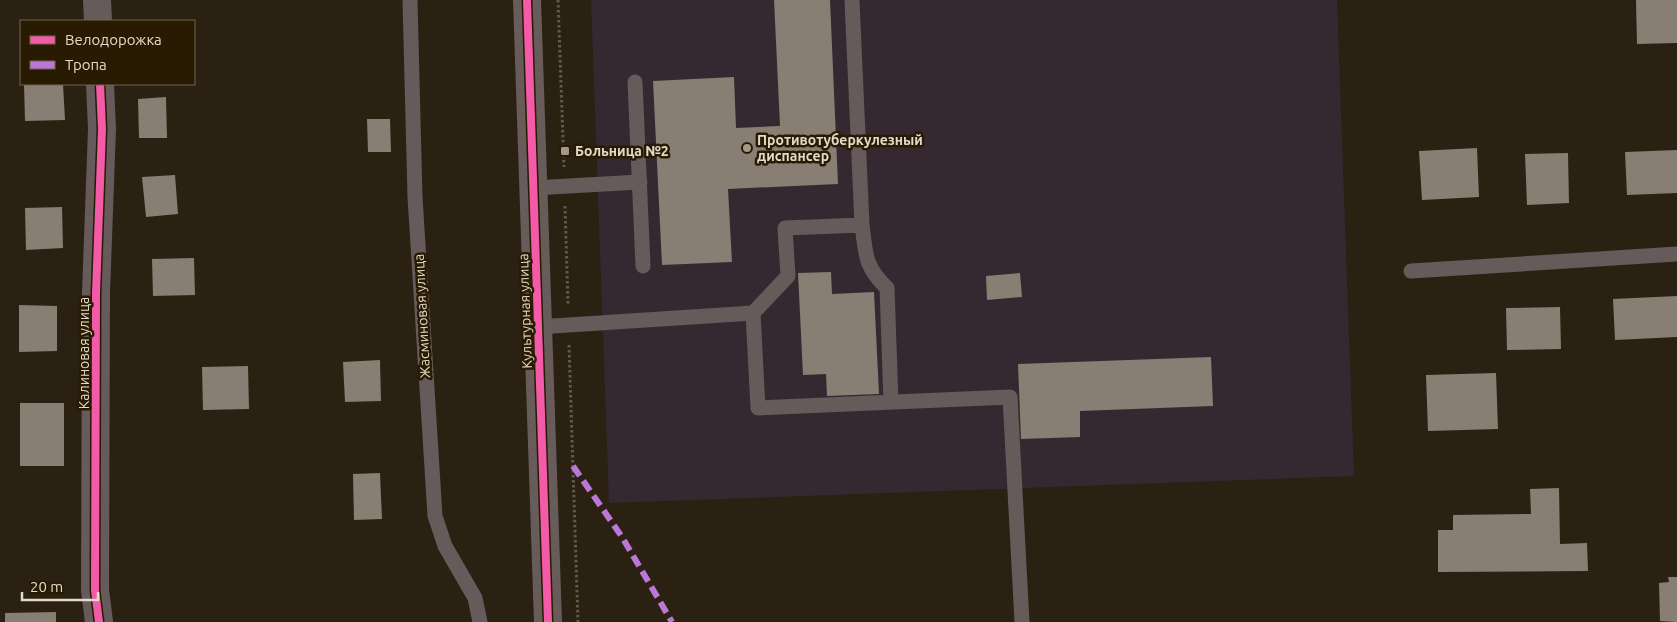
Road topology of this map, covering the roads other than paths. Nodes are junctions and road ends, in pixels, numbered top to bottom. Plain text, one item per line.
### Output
1 (97, 0) edge
2 (410, 0) edge
3 (527, 0) edge
4 (852, 0) edge
5 (98, 20) edge
6 (635, 82) dead end
7 (100, 85) edge
8 (640, 182) junction
9 (533, 188) junction
10 (862, 225) junction
11 (1677, 254) edge
12 (643, 266) dead end
13 (1411, 271) dead end
14 (753, 313) junction
15 (538, 327) junction
16 (890, 402) junction
17 (99, 622) edge
18 (480, 622) edge
19 (548, 622) edge
20 (1022, 622) edge

1 - 5 street
2 - 18 lane, Жасминовая улица
3 - 9 street, Культурная улица
4 - 10 lane
6 - 8 lane
7 - 17 street, Калиновая улица
8 - 9 lane
8 - 12 lane
9 - 15 street, Культурная улица
10 - 14 lane
10 - 16 lane
11 - 13 lane
14 - 15 lane
14 - 16 lane
15 - 19 street, Культурная улица
16 - 20 lane

